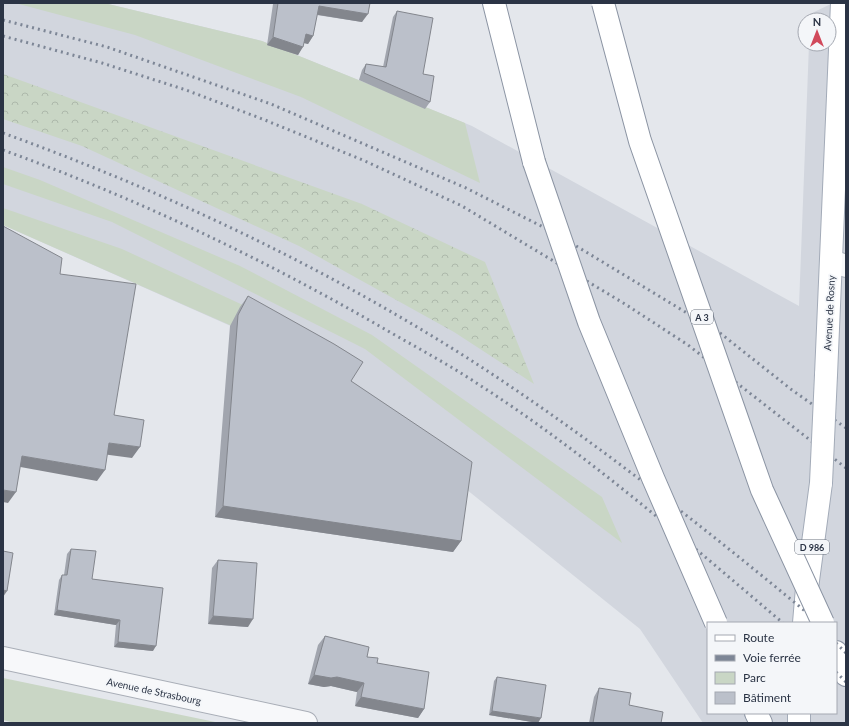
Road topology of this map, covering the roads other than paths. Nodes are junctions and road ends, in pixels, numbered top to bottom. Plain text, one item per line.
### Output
1 (494, 3) edge
2 (602, 3) edge
3 (842, 3) edge
4 (839, 264) edge
5 (716, 622) edge
6 (804, 622) edge
7 (823, 622) edge
8 (837, 654) edge
9 (3, 658) edge
10 (846, 675) edge
11 (757, 714) edge
12 (306, 723) edge
13 (762, 723) edge

1 - 5 main road, bridge
2 - 7 main road, A 3, bridge
3 - 4 main road, Avenue de Rosny / D 986
4 - 6 main road, Avenue de Rosny / D 986, bridge
8 - 10 main road
9 - 12 street, Avenue de Strasbourg
11 - 13 main road

